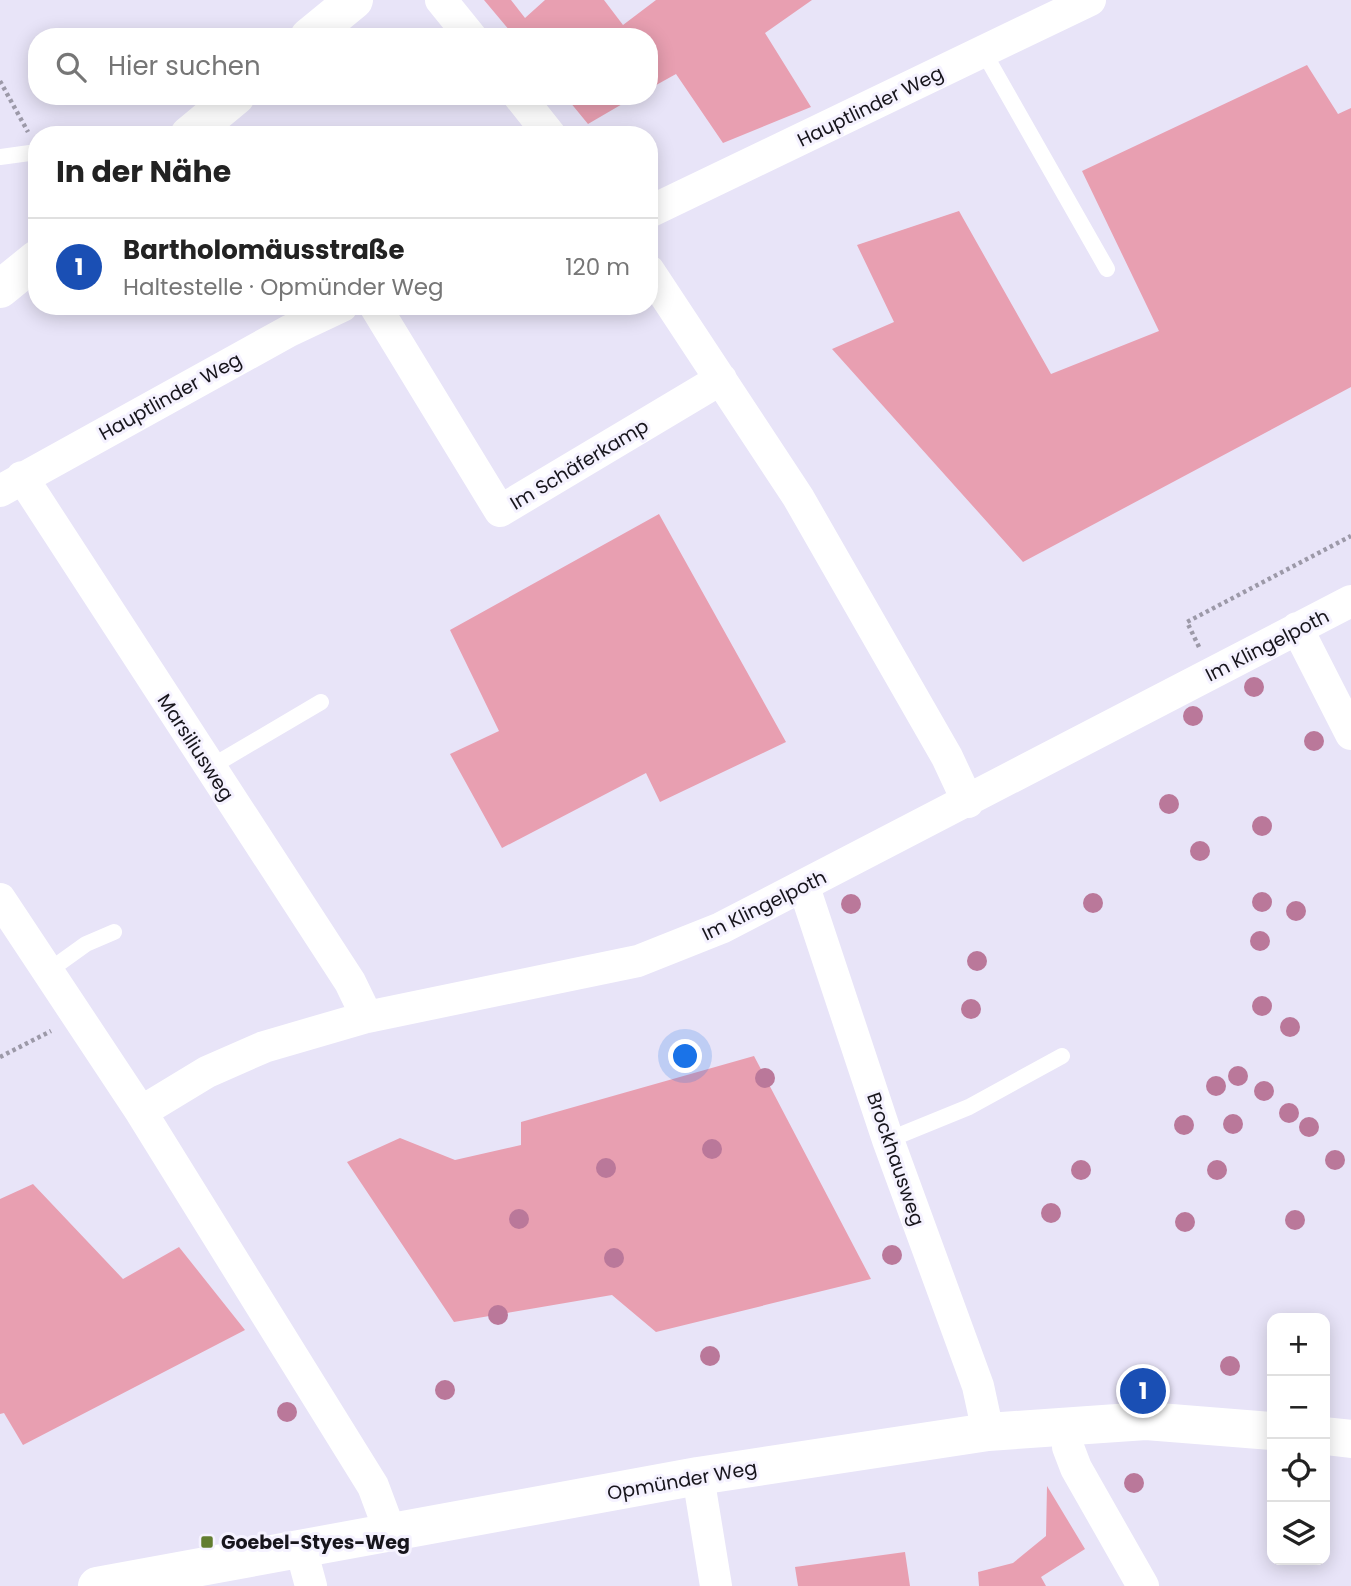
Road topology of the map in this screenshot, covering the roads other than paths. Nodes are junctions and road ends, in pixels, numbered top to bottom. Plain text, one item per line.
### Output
1 (354, 0) edge
2 (442, 0) edge
3 (1090, 0) edge
4 (320, 28) edge
5 (464, 28) edge
6 (983, 51) junction
7 (225, 105) edge
8 (526, 105) edge
9 (200, 126) edge
10 (543, 126) edge
11 (28, 147) edge
12 (0, 157) edge
13 (658, 208) edge
14 (28, 266) edge
15 (1107, 269) dead end
16 (658, 285) edge
17 (0, 289) edge
18 (323, 315) edge
19 (380, 315) edge
20 (721, 380) junction
21 (11, 484) edge
22 (1351, 601) edge
23 (1297, 628) junction
24 (321, 702) dead end
25 (1351, 734) edge
26 (209, 768) junction
27 (968, 802) junction
28 (804, 887) junction
29 (0, 899) edge
30 (114, 932) dead end
31 (47, 972) junction
32 (367, 1017) junction
33 (1062, 1056) dead end
34 (141, 1112) junction
35 (888, 1140) junction
36 (1069, 1425) junction
37 (1267, 1430) edge
38 (988, 1432) junction
39 (1330, 1437) edge
40 (1351, 1439) edge
41 (698, 1476) junction
42 (391, 1534) junction
43 (301, 1549) junction
44 (97, 1586) edge
45 (311, 1586) edge
46 (716, 1586) edge
47 (1143, 1586) edge

1 - 4 street
2 - 5 street
3 - 6 street, Hauptlinder Weg
6 - 13 street, Hauptlinder Weg
6 - 15 lane
7 - 9 street
8 - 10 street
11 - 12 lane
14 - 17 street
16 - 20 street
18 - 21 street, Hauptlinder Weg
19 - 20 street, Im Schäferkamp
20 - 27 street
21 - 26 street, Marsiliusweg
22 - 23 street, Im Klingelpoth
23 - 25 street
23 - 27 street, Im Klingelpoth
24 - 26 lane
26 - 32 street, Marsiliusweg
27 - 28 street, Im Klingelpoth
28 - 32 street, Im Klingelpoth
28 - 35 street, Brockhausweg
29 - 31 street
30 - 31 lane
31 - 34 street
32 - 34 street, Im Klingelpoth
33 - 35 lane
34 - 42 street
35 - 38 street, Brockhausweg
36 - 37 street, Opmünder Weg
36 - 38 street, Opmünder Weg
36 - 47 street
38 - 41 street, Opmünder Weg
39 - 40 street
41 - 42 street, Opmünder Weg
41 - 46 street
42 - 43 street, Opmünder Weg
43 - 44 street, Opmünder Weg
43 - 45 street

